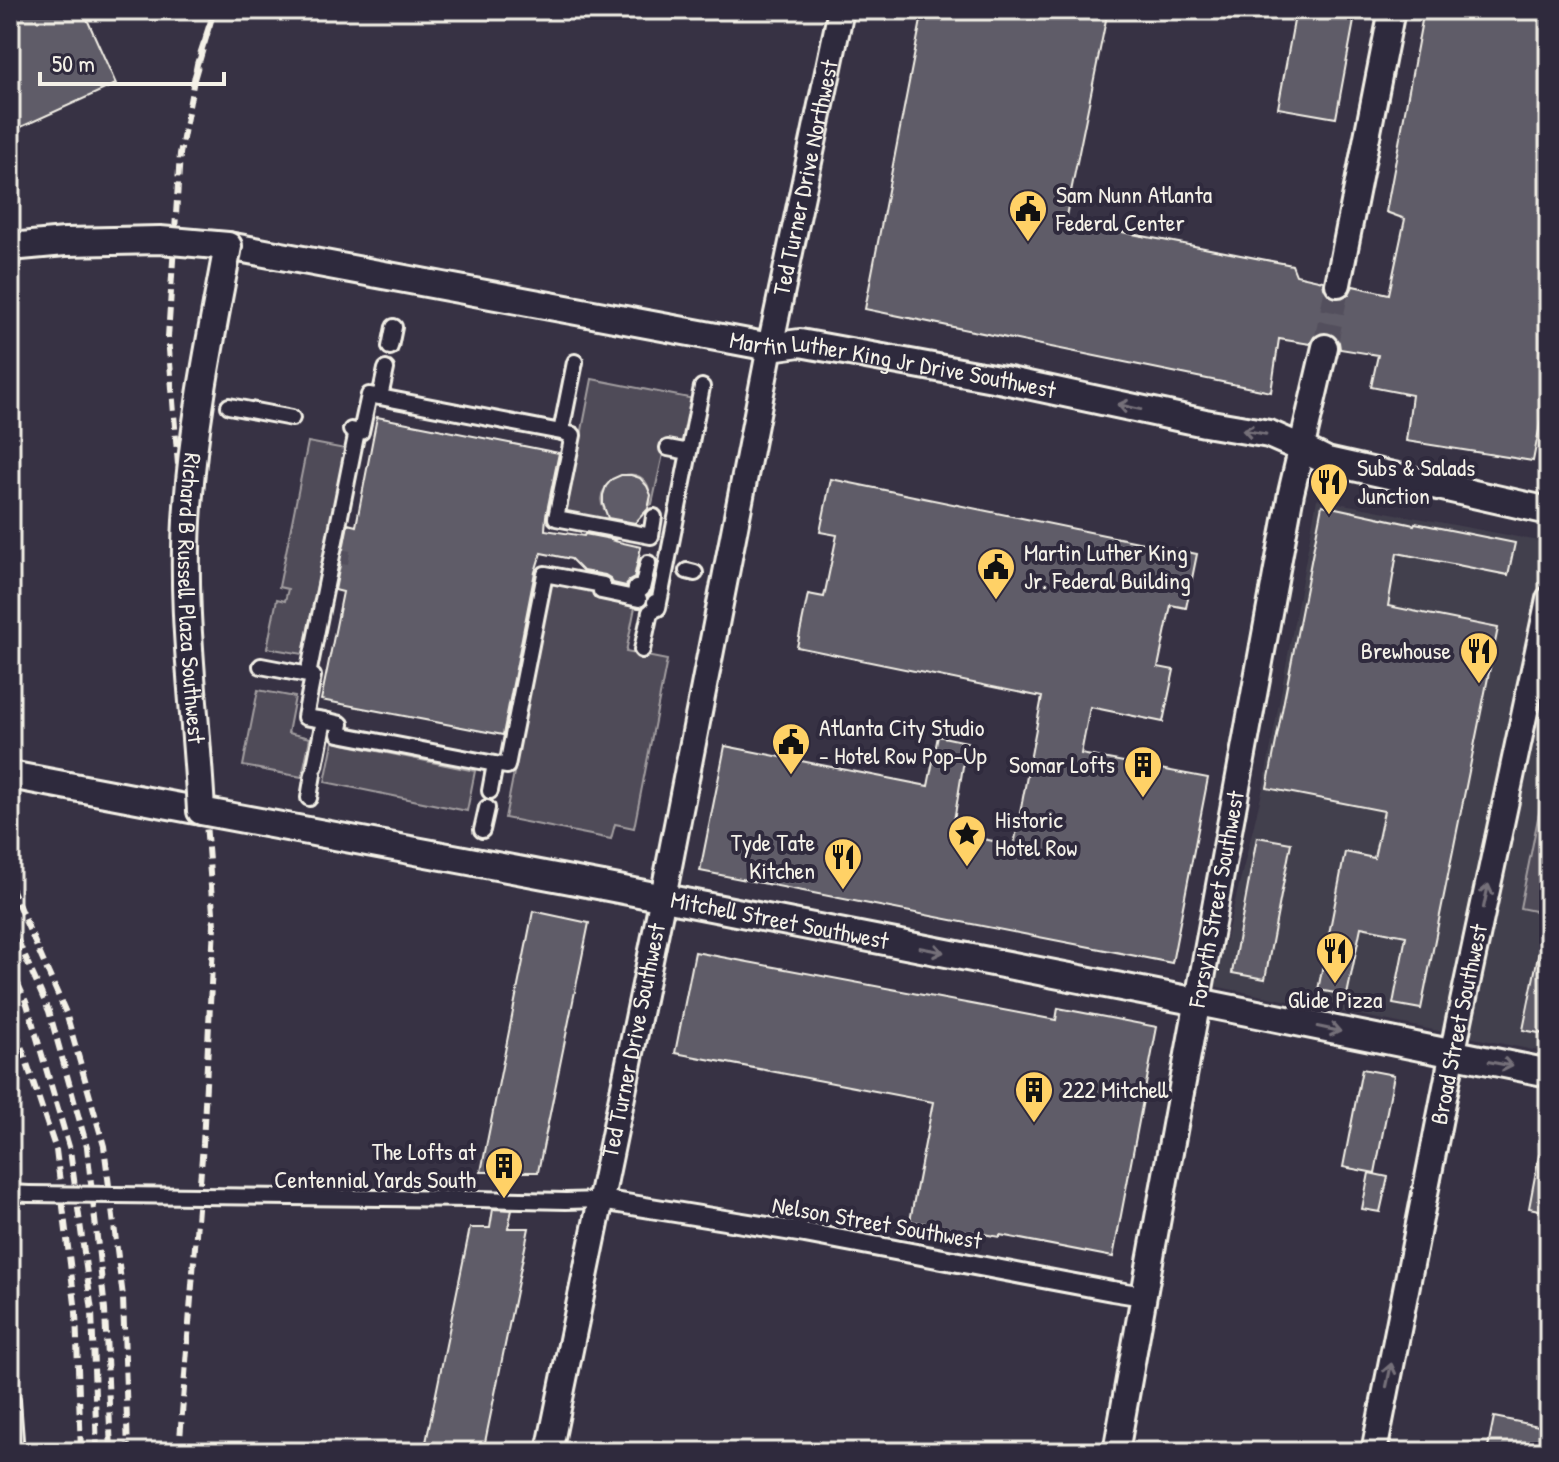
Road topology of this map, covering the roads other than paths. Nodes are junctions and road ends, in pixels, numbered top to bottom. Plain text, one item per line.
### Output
1 (841, 10) edge
2 (1392, 10) edge
3 (228, 246) junction
4 (10, 247) edge
5 (1338, 284) tunnel mouth
6 (394, 327) dead end
7 (390, 347) dead end
8 (770, 347) junction
9 (1325, 347) tunnel mouth
10 (575, 362) dead end
11 (386, 369) dead end
12 (702, 387) dead end
13 (380, 397) junction
14 (229, 406) dead end
15 (292, 418) dead end
16 (561, 432) junction
17 (668, 448) dead end
18 (1301, 448) junction
19 (689, 452) junction
20 (1549, 511) edge
21 (654, 517) dead end
22 (662, 538) junction
23 (663, 566) junction
24 (1549, 599) edge
25 (642, 650) dead end
26 (261, 666) dead end
27 (308, 675) junction
28 (324, 720) junction
29 (495, 764) junction
30 (10, 775) edge
31 (490, 791) dead end
32 (309, 798) dead end
33 (487, 808) dead end
34 (201, 811) junction
35 (482, 830) dead end
36 (663, 897) junction
37 (1198, 1002) junction
38 (1453, 1054) junction
39 (1549, 1073) edge
40 (10, 1193) edge
41 (601, 1200) junction
42 (1144, 1296) junction
43 (10, 1401) edge
44 (10, 1452) edge
45 (549, 1452) edge
46 (1116, 1452) edge
47 (1374, 1452) edge

1 - 8 street, Ted Turner Drive Northwest
2 - 5 street
3 - 4 main road, Martin Luther King Jr Drive Southwest, bridge
3 - 8 main road, Martin Luther King Jr Drive Southwest
3 - 34 main road, Richard B Russell Plaza Southwest, bridge
6 - 7 street
18 -> 8 main road, Martin Luther King Jr Drive Southwest
8 - 36 street, Ted Turner Drive Southwest
9 - 18 street, Forsyth Street Southwest
10 - 16 street
11 - 13 street
12 - 19 street
13 - 16 street
13 - 27 street
14 - 15 street
16 - 22 street
17 - 19 street
18 - 20 main road, Martin Luther King Jr Drive Southwest
18 - 37 street, Forsyth Street Southwest
19 - 22 street
21 - 22 street
22 - 23 street
22 - 23 street
23 - 25 street
23 - 29 street
38 -> 24 street, Broad Street Southwest
26 - 27 street
27 - 28 street
28 - 29 street
28 - 32 street
29 - 31 street
30 - 34 main road, Mitchell Street Southwest
33 - 35 street
34 - 36 main road, Mitchell Street Southwest, bridge
36 -> 37 main road, Mitchell Street Southwest
36 - 41 street, Ted Turner Drive Southwest
37 -> 38 main road, Mitchell Street Southwest
37 - 42 street, Forsyth Street Southwest
38 -> 39 main road, Mitchell Street Southwest
47 -> 38 street, Broad Street Southwest
40 - 41 street, bridge
41 - 42 street, Nelson Street Southwest
41 - 45 street, Ted Turner Drive Southwest
42 - 46 street, Forsyth Street Southwest
43 - 44 street

